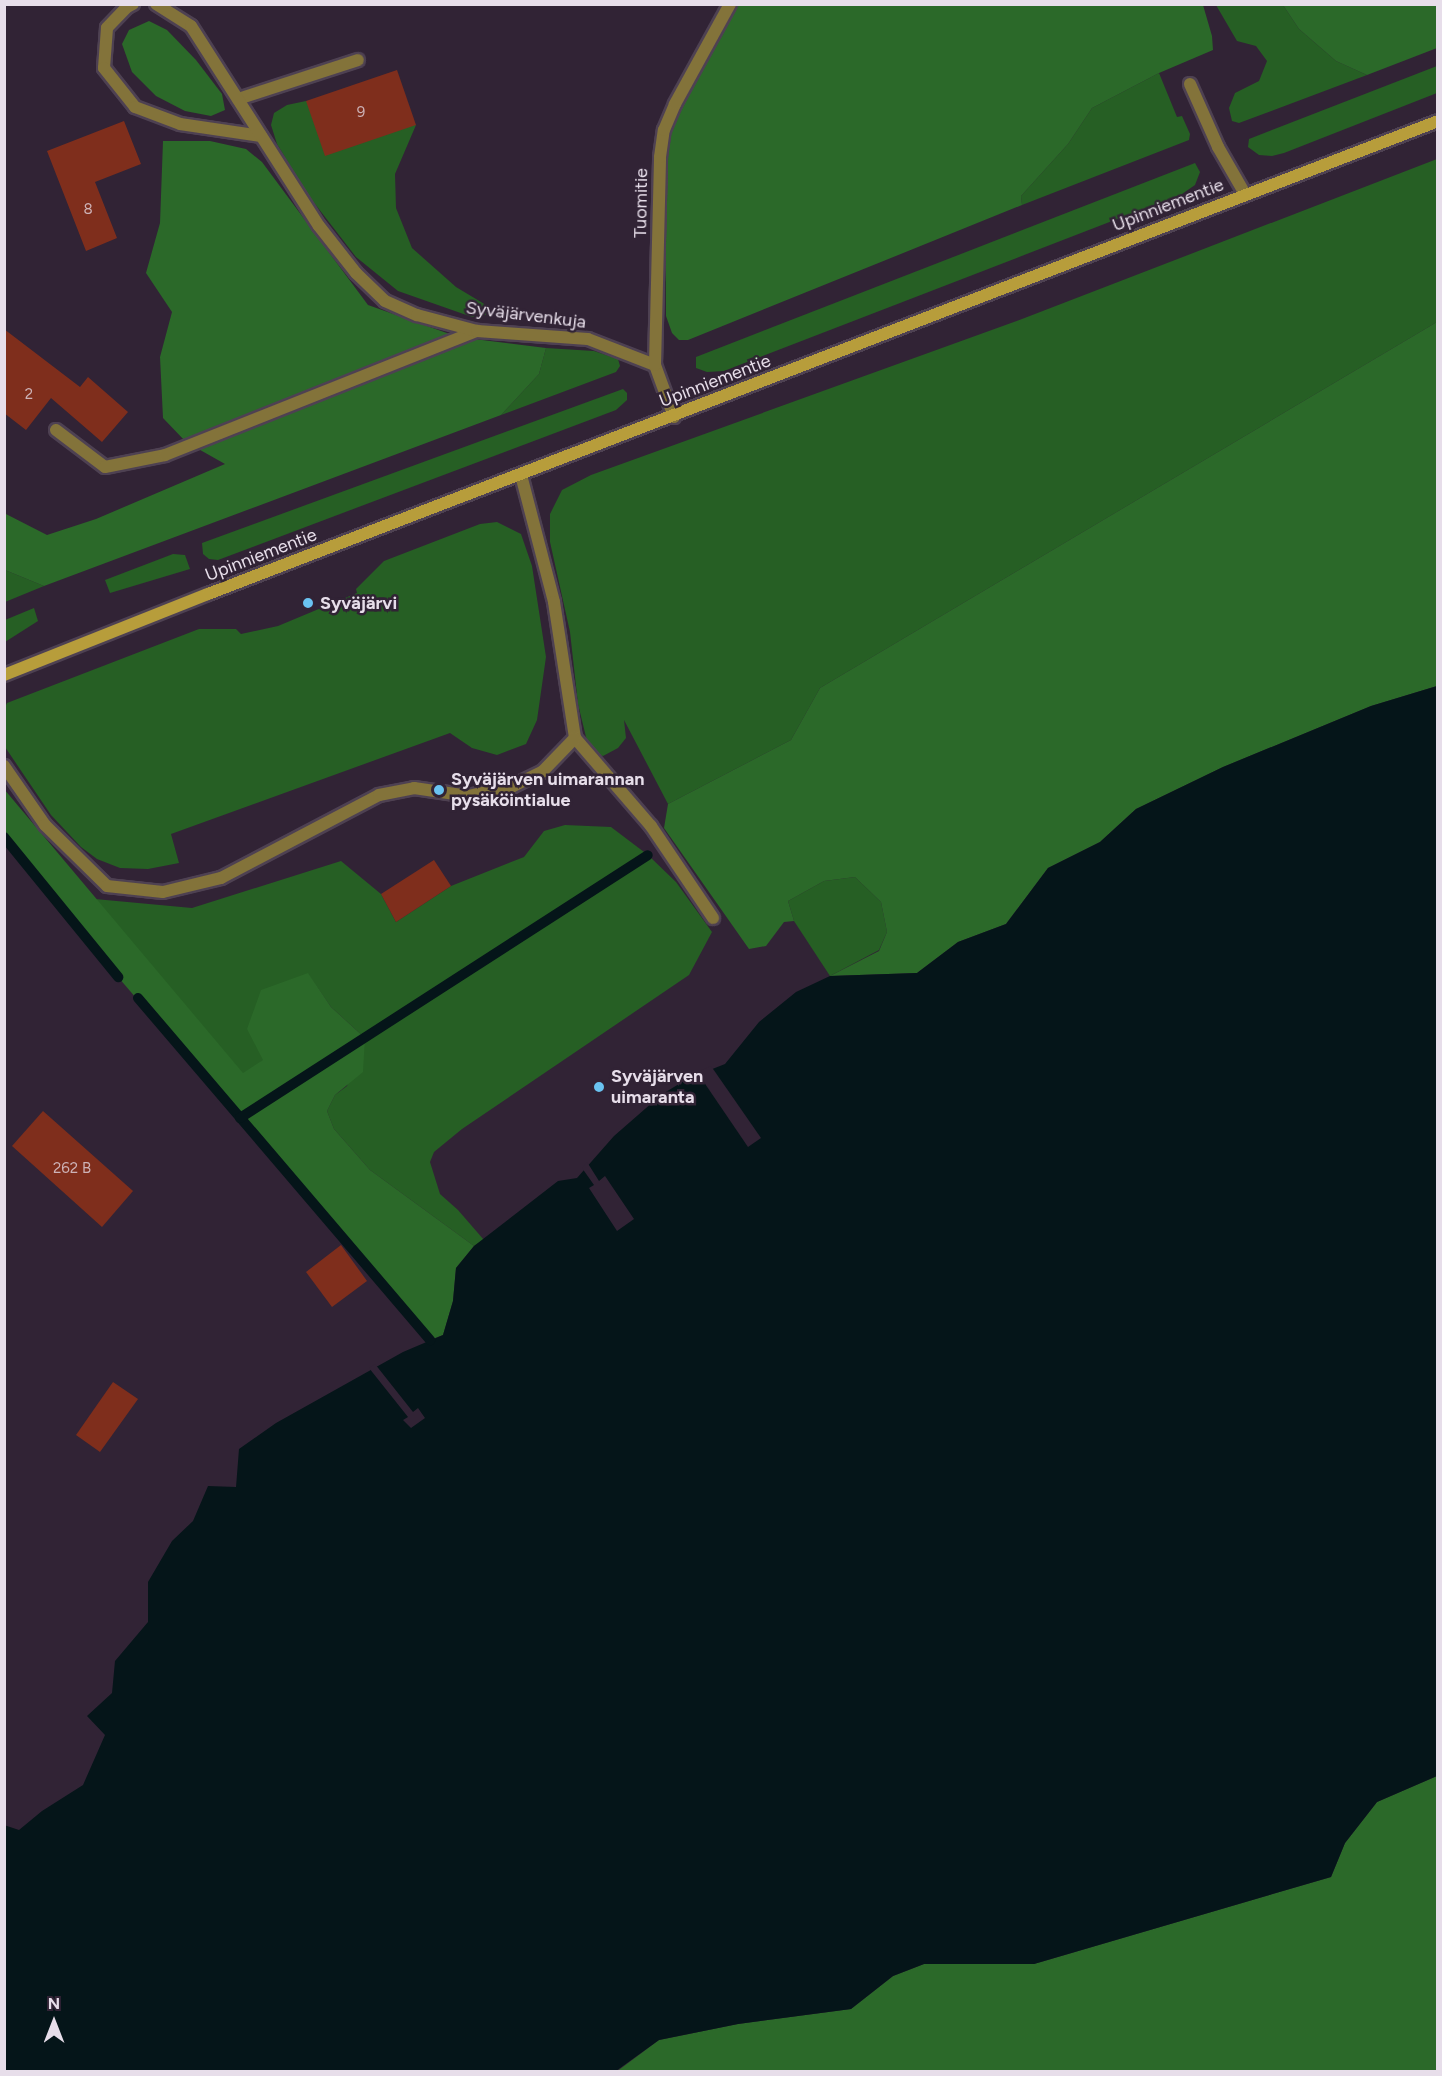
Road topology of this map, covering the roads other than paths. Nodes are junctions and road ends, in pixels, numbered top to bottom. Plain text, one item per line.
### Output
1 (133, 4) edge
2 (156, 4) edge
3 (730, 4) edge
4 (358, 60) dead end
5 (1190, 84) dead end
6 (238, 99) junction
7 (1437, 120) edge
8 (261, 136) junction
9 (1245, 194) junction
10 (477, 331) junction
11 (655, 365) junction
12 (674, 417) junction
13 (56, 430) dead end
14 (521, 475) junction
15 (4, 675) edge
16 (575, 738) junction
17 (4, 766) edge
18 (713, 918) dead end

1 - 8 street
2 - 6 street, Syväjärvenkuja
3 - 11 street, Tuomitie
4 - 6 street
5 - 9 street
6 - 8 street, Syväjärvenkuja
7 - 9 main road, Upinniementie
8 - 10 street, Syväjärvenkuja
9 - 12 main road, Upinniementie
10 - 11 street, Syväjärvenkuja
10 - 13 street
11 - 12 street, Tuomitie
12 - 14 main road, Upinniementie
14 - 15 main road, Upinniementie
14 - 16 street
16 - 17 street
16 - 18 street

